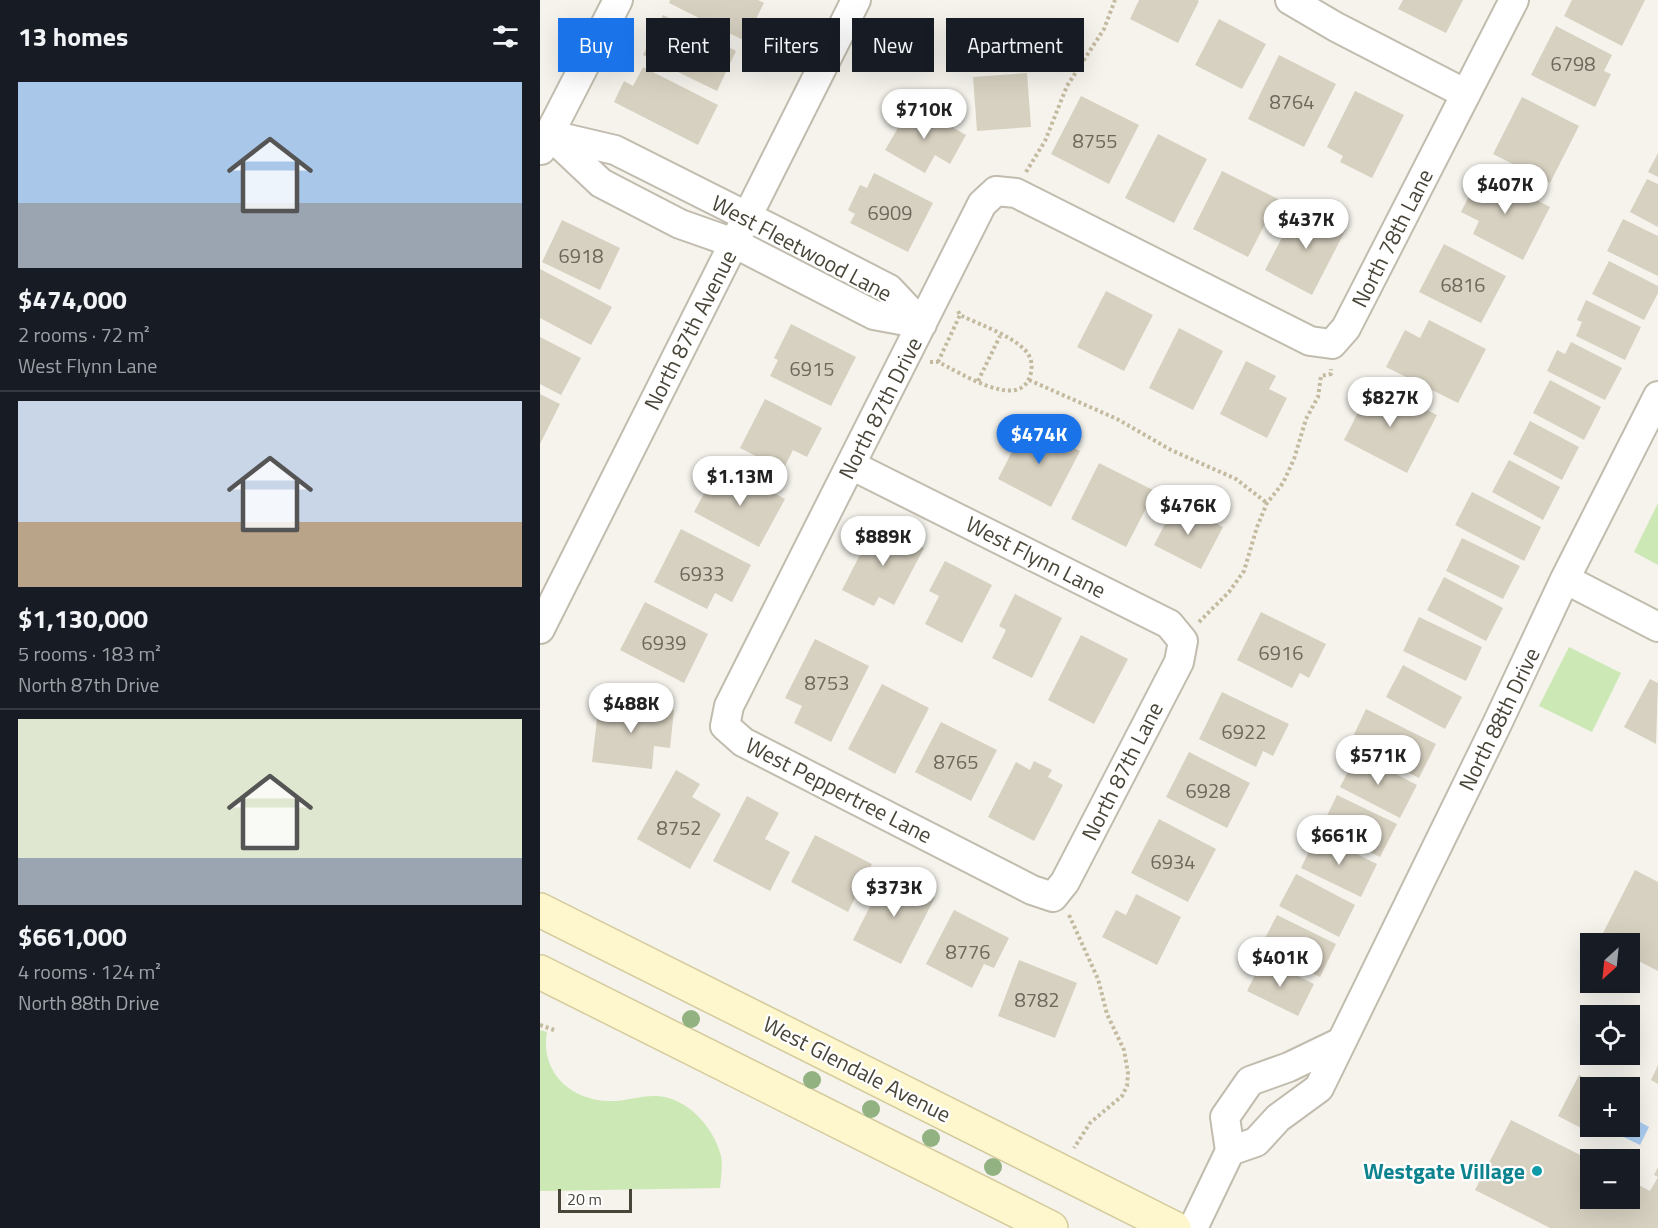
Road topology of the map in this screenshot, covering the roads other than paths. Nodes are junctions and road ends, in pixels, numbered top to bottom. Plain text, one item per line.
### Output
1 (618, 0) edge
2 (856, 0) edge
3 (1290, 0) edge
4 (1514, 0) edge
5 (1466, 94) junction
6 (544, 143) edge
7 (642, 163) junction
8 (1006, 192) joint
9 (625, 196) junction
10 (747, 217) junction
11 (734, 243) junction
12 (922, 324) junction
13 (1658, 396) edge
14 (851, 465) junction
15 (1565, 579) junction
16 (1658, 627) edge
17 (540, 629) edge
18 (1183, 641) joint
19 (725, 726) joint
20 (1053, 897) joint
21 (540, 910) edge
22 (540, 972) edge
23 (1341, 1042) junction
24 (1250, 1081) junction
25 (1278, 1118) junction
26 (1230, 1151) junction
27 (1051, 1228) edge
28 (1174, 1228) edge
29 (1193, 1228) edge

1 - 6 street
2 - 10 street, North 87th Avenue
3 - 5 street
4 - 5 street, North 78th Lane
5 - 8 street, North 78th Lane
6 - 7 street, West Fleetwood Lane
6 - 9 street, West Fleetwood Lane
7 - 9 street
7 - 10 street, West Fleetwood Lane
8 - 12 street, North 87th Drive
9 - 11 street, West Fleetwood Lane
10 - 11 street, North 87th Avenue
10 - 12 street, West Fleetwood Lane
11 - 12 street, West Fleetwood Lane
11 - 17 street, North 87th Avenue
12 - 14 street, North 87th Drive
13 - 15 street, North 88th Drive
14 - 18 street, West Flynn Lane
14 - 19 street, North 87th Drive
15 - 16 street
15 - 23 street, North 88th Drive
18 - 20 street, North 87th Lane
19 - 20 street, West Peppertree Lane
21 - 28 main road, West Glendale Avenue
22 - 27 main road
23 - 24 street
23 - 25 street, North 88th Drive
24 - 25 street
24 - 26 street
25 - 26 street, North 88th Drive
26 - 29 street

